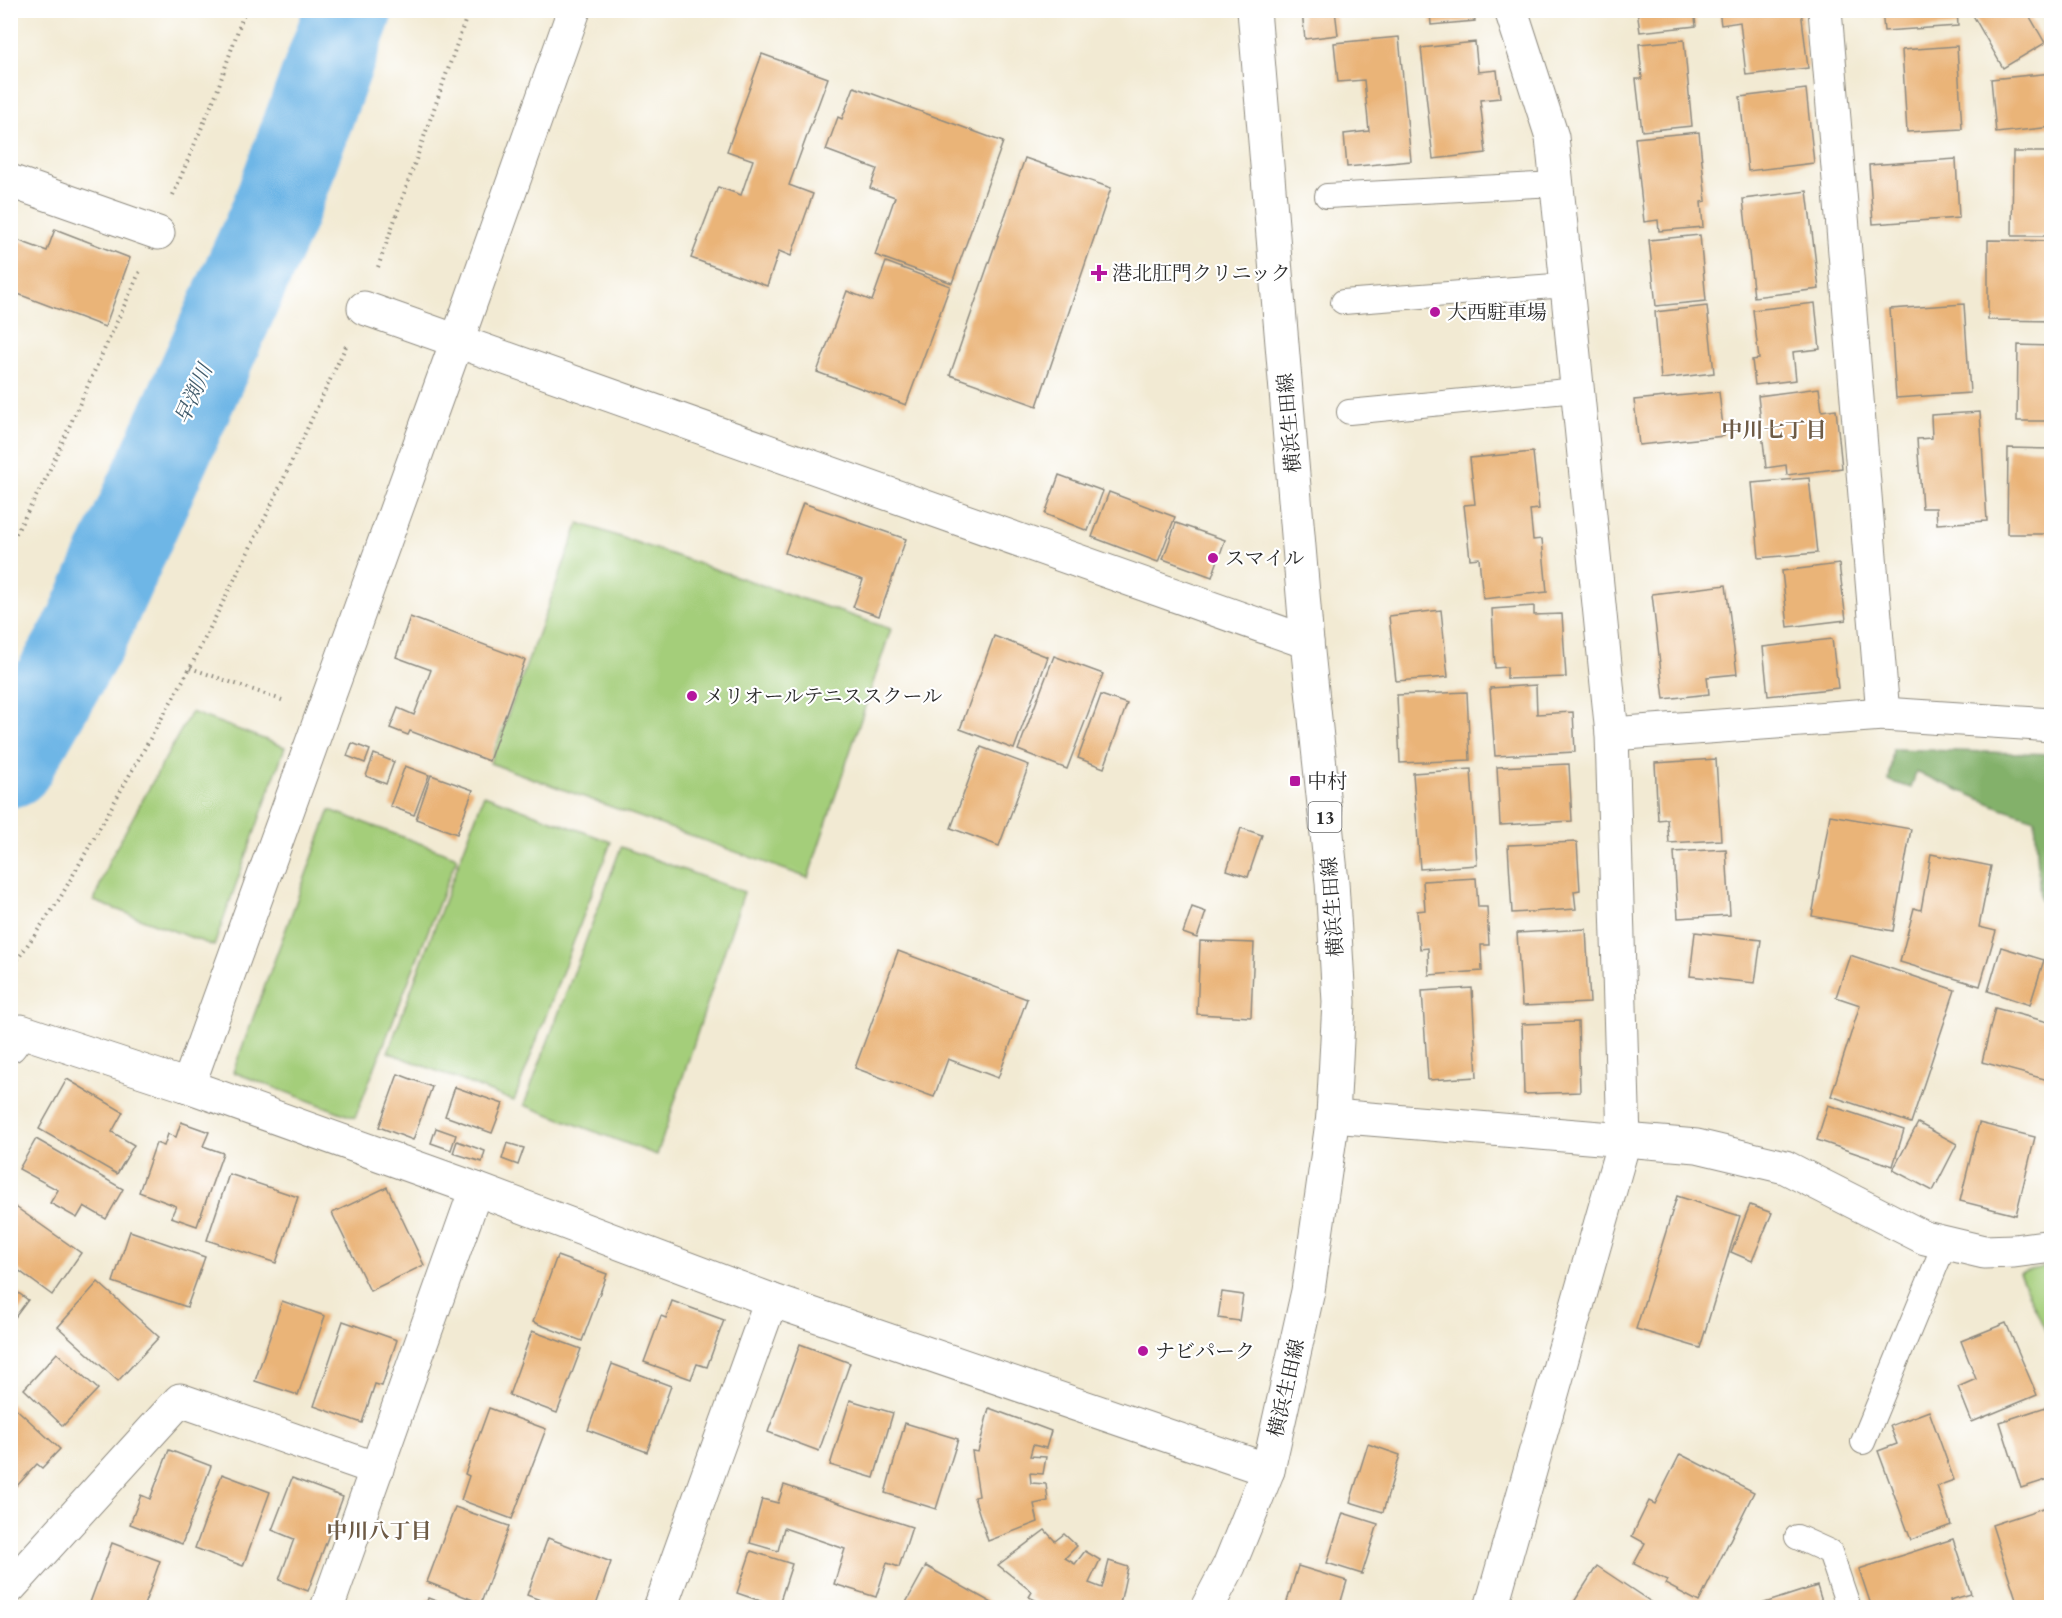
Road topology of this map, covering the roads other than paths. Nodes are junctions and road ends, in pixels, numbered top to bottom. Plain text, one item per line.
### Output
1 (574, 10) edge
2 (1254, 10) edge
3 (1511, 10) edge
4 (1825, 10) edge
5 (10, 181) edge
6 (1556, 184) junction
7 (1327, 196) dead end
8 (158, 233) road end
9 (1567, 285) junction
10 (1343, 302) dead end
11 (364, 308) road end
12 (457, 341) junction
13 (1577, 390) junction
14 (1349, 412) dead end
15 (1307, 642) junction
16 (1882, 714) junction
17 (2052, 725) edge
18 (1612, 734) junction
19 (10, 1046) edge
20 (188, 1086) junction
21 (1333, 1116) junction
22 (1624, 1141) junction
23 (476, 1189) junction
24 (1945, 1243) junction
25 (2052, 1246) edge
26 (771, 1300) junction
27 (1863, 1442) dead end
28 (376, 1469) junction
29 (1268, 1470) junction
30 (1797, 1537) dead end
31 (10, 1587) edge
32 (327, 1608) edge
33 (660, 1608) edge
34 (1208, 1608) edge
35 (1491, 1608) edge
36 (1849, 1608) edge

1 - 12 street
2 - 15 street, 横浜生田線 / 13
3 - 6 street
4 - 16 street
5 - 8 street
6 - 7 lane
6 - 9 street
9 - 10 lane
9 - 13 street
11 - 12 street
12 - 15 street
12 - 20 street
13 - 14 lane
13 - 18 street
15 - 21 street, 横浜生田線 / 13
16 - 17 street
16 - 18 street
18 - 22 street
19 - 20 street
20 - 23 street
21 - 22 street
21 - 29 street, 横浜生田線 / 13
22 - 24 street
22 - 35 street
23 - 26 street
23 - 28 street
24 - 25 street
24 - 27 lane
26 - 29 street
26 - 33 street
28 - 31 street
28 - 32 street
29 - 34 street, 横浜生田線 / 13
30 - 36 lane

